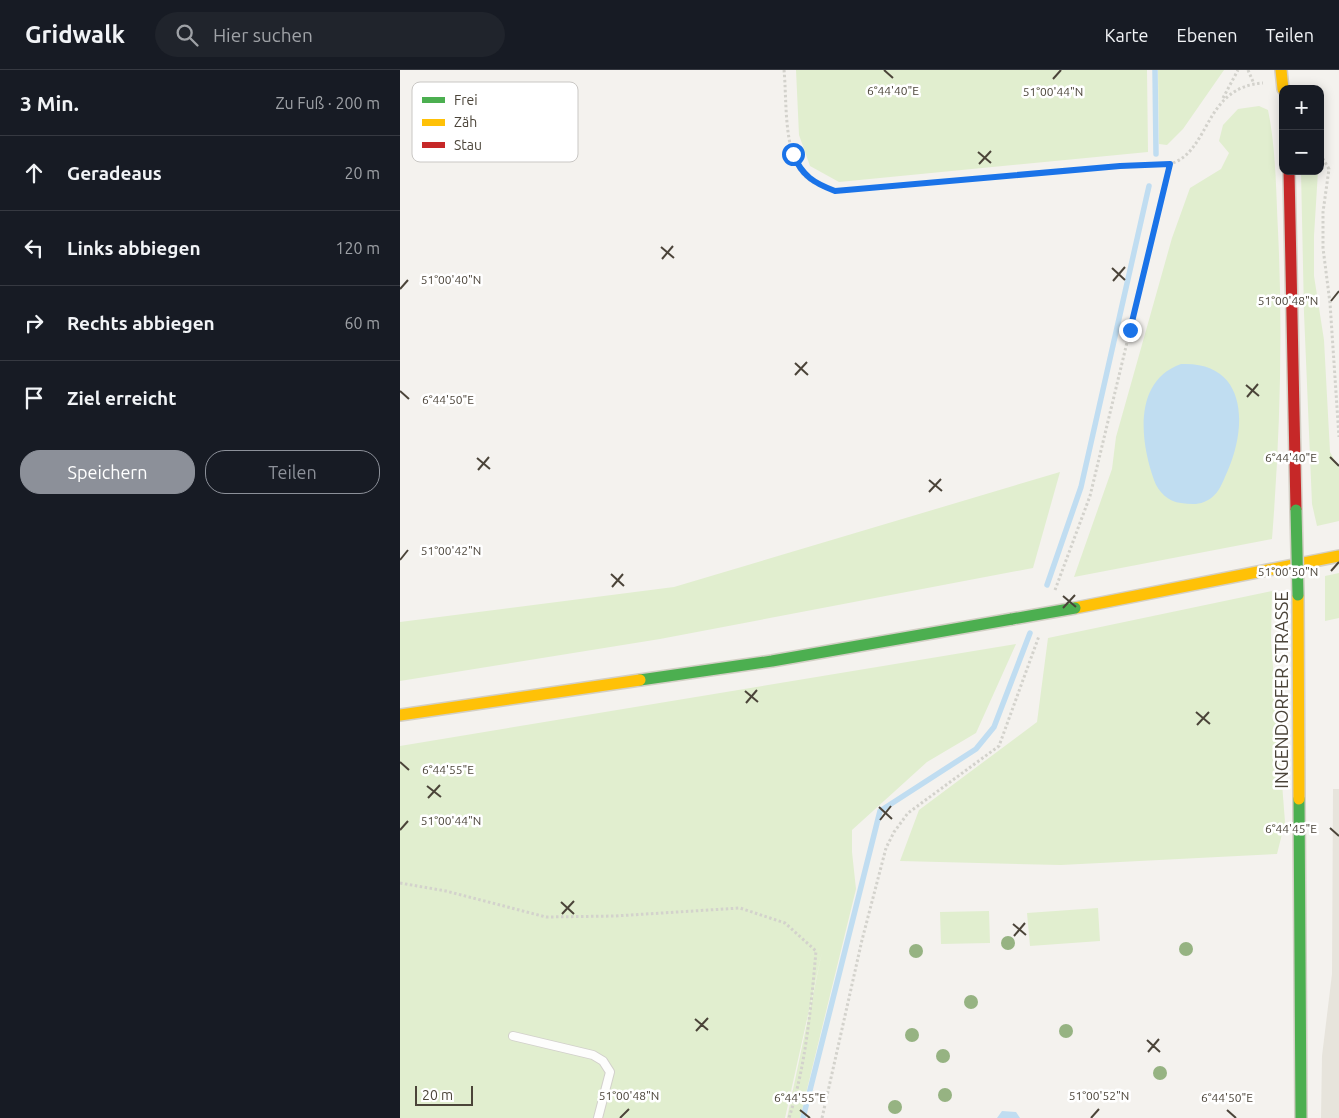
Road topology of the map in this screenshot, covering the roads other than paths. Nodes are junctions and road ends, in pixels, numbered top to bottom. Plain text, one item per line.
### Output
1 (1289, 175) edge
2 (1339, 556) edge
3 (400, 715) edge
4 (513, 1036) dead end
5 (598, 1118) edge
6 (1301, 1118) edge

1 - 6 main road, INGENDORFER STRASSE, bridge
2 - 3 main road, bridge
4 - 5 lane

